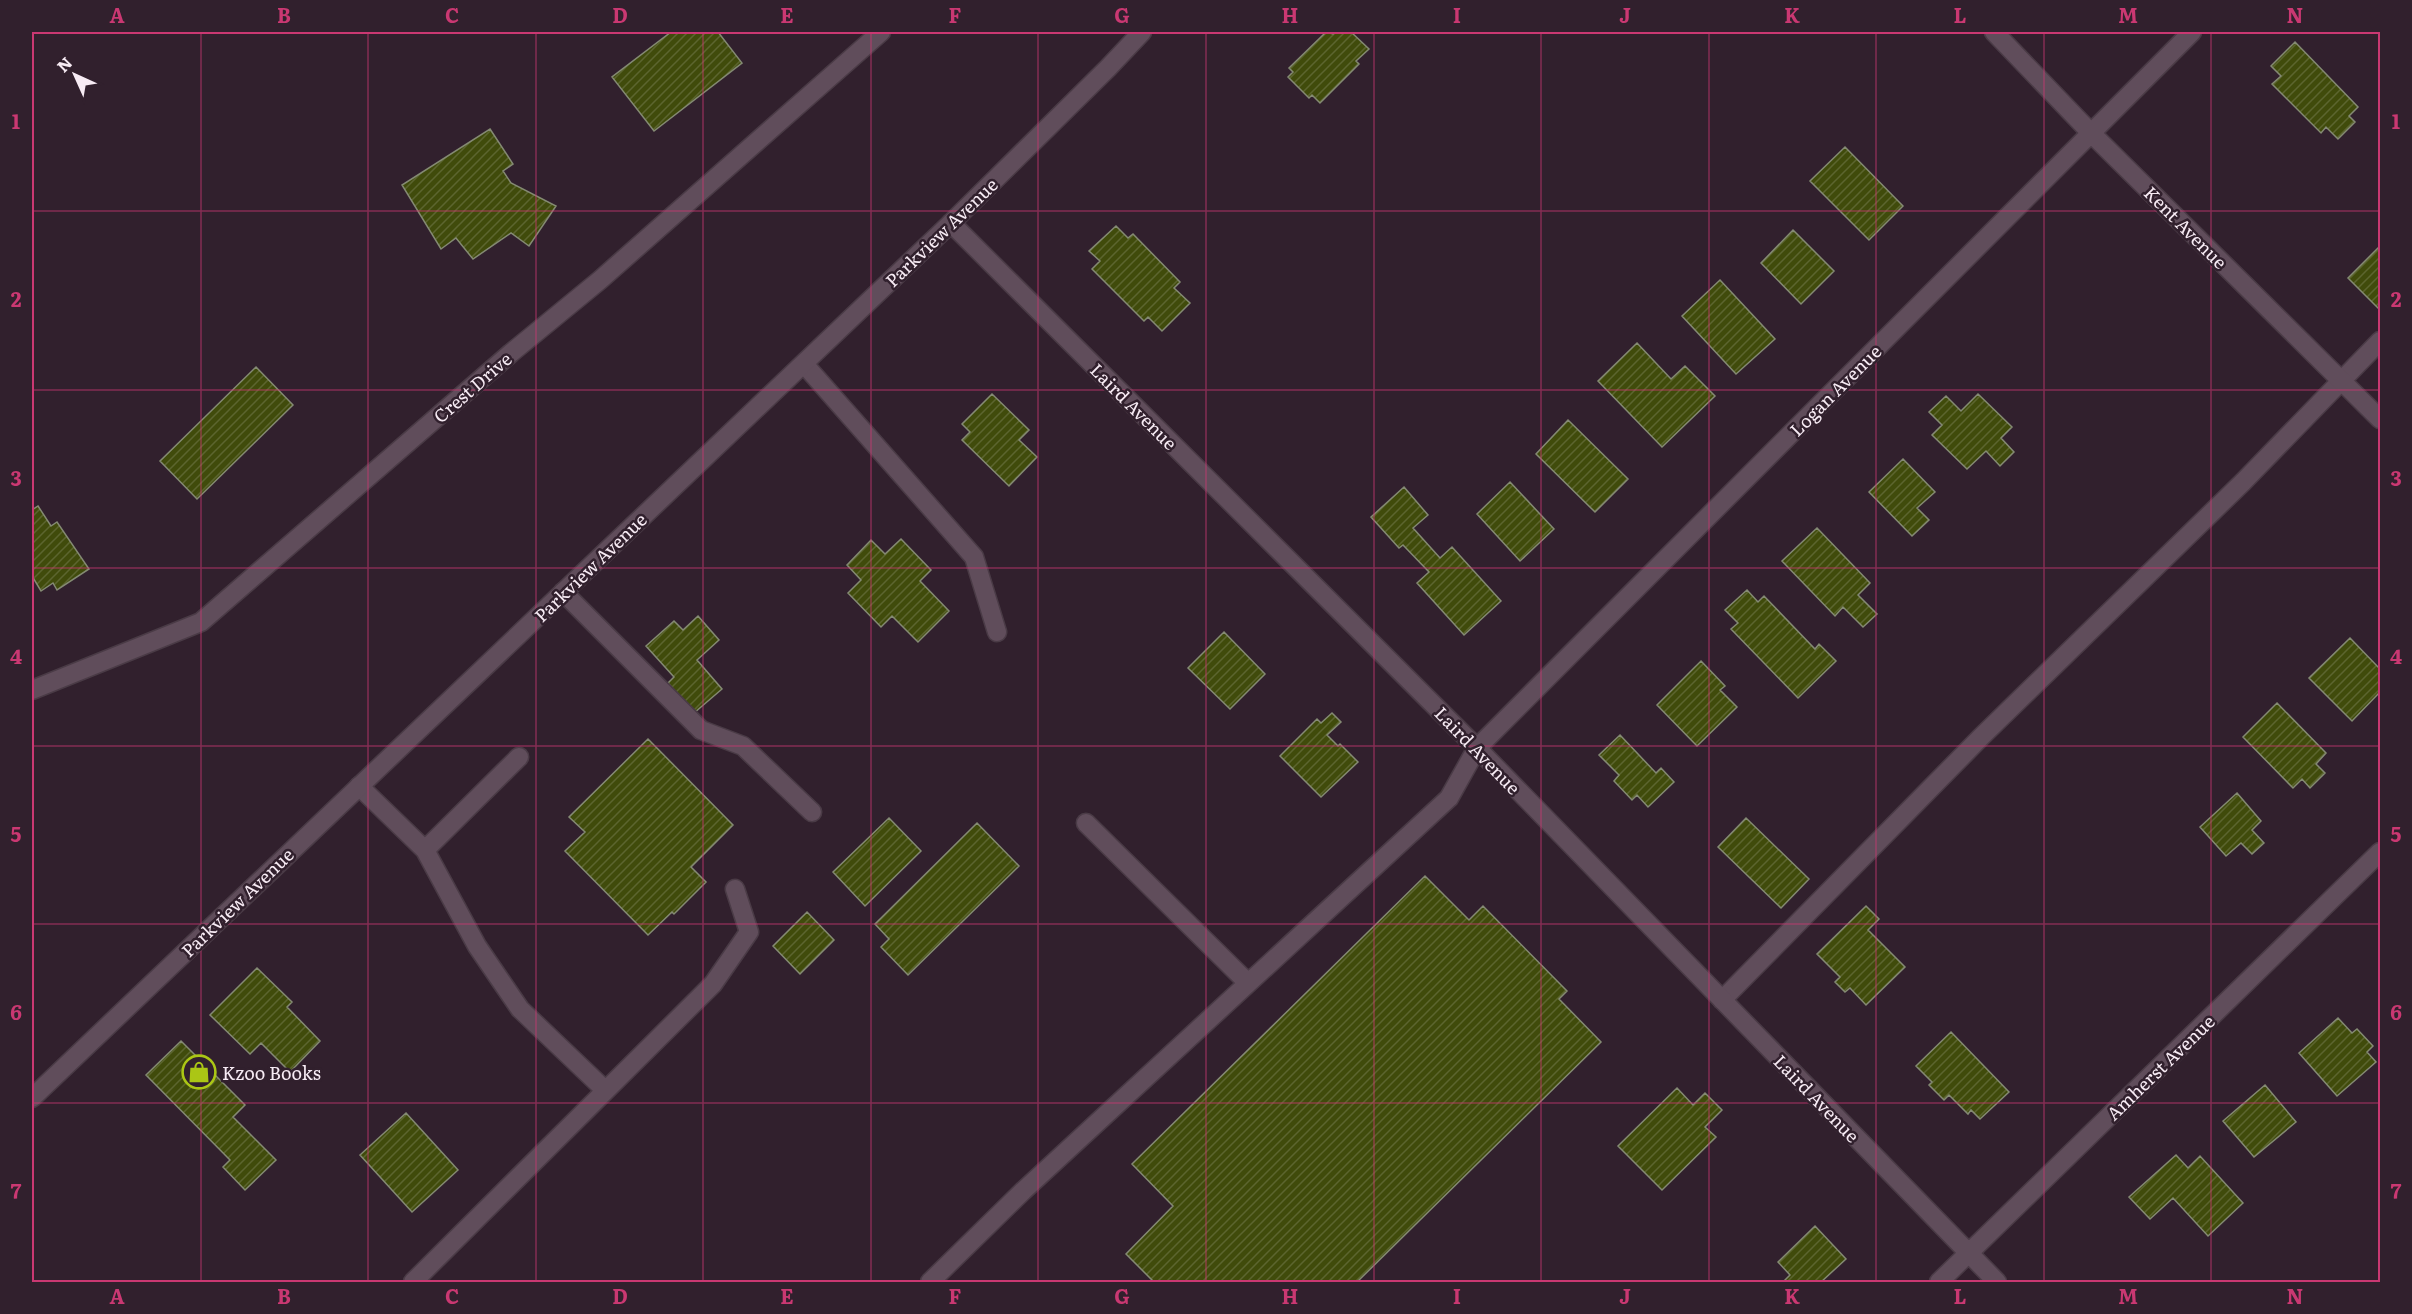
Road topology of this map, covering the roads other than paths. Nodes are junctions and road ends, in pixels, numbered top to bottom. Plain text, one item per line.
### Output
1 (881, 32) edge
2 (1142, 32) edge
3 (1994, 32) edge
4 (2192, 32) edge
5 (2091, 133) junction
6 (951, 223) junction
7 (2380, 341) edge
8 (804, 364) junction
9 (2342, 381) junction
10 (2380, 419) edge
11 (563, 592) junction
12 (997, 632) dead end
13 (32, 690) edge
14 (1477, 748) junction
15 (519, 757) dead end
16 (358, 786) junction
17 (812, 812) dead end
18 (1086, 823) dead end
19 (425, 850) junction
20 (2380, 852) edge
21 (735, 889) dead end
22 (1248, 982) junction
23 (1722, 1000) junction
24 (605, 1090) junction
25 (32, 1098) edge
26 (1968, 1254) junction
27 (413, 1282) edge
28 (930, 1282) edge
29 (1939, 1282) edge
30 (1998, 1282) edge

1 - 13 street, Crest Drive
2 - 6 street, Parkview Avenue
3 - 5 street, Kent Avenue
4 - 5 street, Logan Avenue
5 - 9 street, Kent Avenue
5 - 14 street, Logan Avenue
6 - 8 street, Parkview Avenue
6 - 14 street, Laird Avenue
7 - 9 street
8 - 11 street, Parkview Avenue
8 - 12 street
9 - 10 street, Kent Avenue
9 - 23 street
11 - 16 street, Parkview Avenue
11 - 17 street
14 - 22 street, Logan Avenue
14 - 23 street, Laird Avenue
15 - 19 street
16 - 19 street
16 - 25 street, Parkview Avenue
18 - 22 street
19 - 24 street
20 - 26 street, Amherst Avenue
21 - 24 street
22 - 28 street, Logan Avenue
23 - 26 street, Laird Avenue
24 - 27 street
26 - 29 street, Amherst Avenue
26 - 30 street, Laird Avenue

